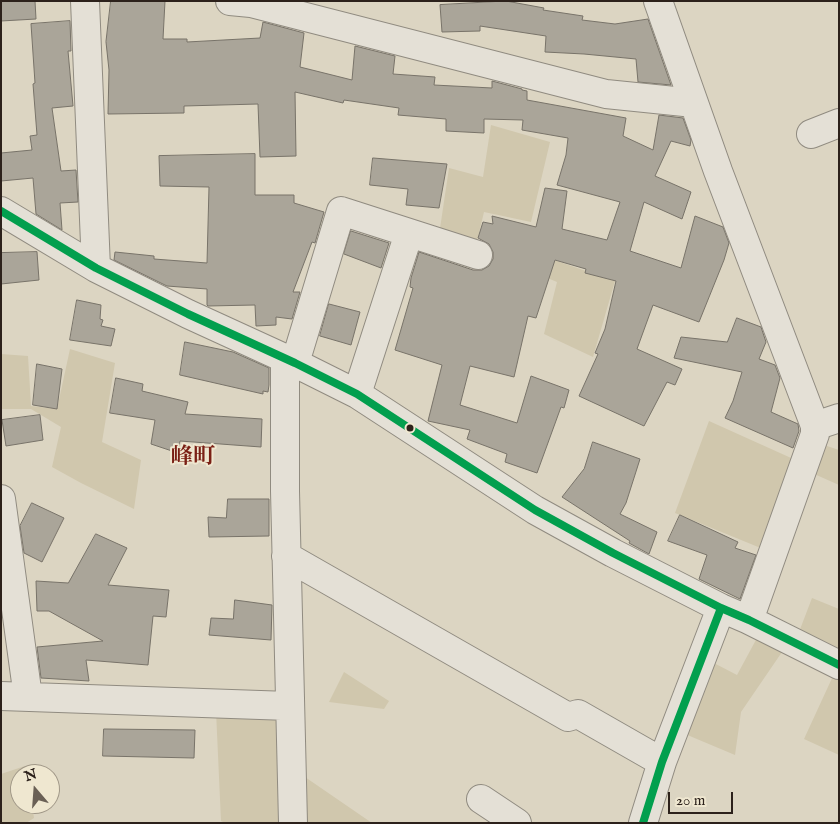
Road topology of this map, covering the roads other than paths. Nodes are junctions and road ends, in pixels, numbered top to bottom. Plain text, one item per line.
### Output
1 (85, 1) edge
2 (230, 1) edge
3 (658, 1) edge
4 (694, 103) junction
5 (839, 123) edge
6 (811, 134) dead end
7 (1, 211) edge
8 (409, 233) junction
9 (478, 255) dead end
10 (96, 268) junction
11 (290, 361) junction
12 (357, 394) junction
13 (827, 422) edge
14 (1, 499) edge
15 (286, 556) junction
16 (721, 608) junction
17 (749, 620) junction
18 (839, 665) edge
19 (14, 696) edge
20 (289, 706) junction
21 (662, 762) junction
22 (481, 799) dead end
23 (294, 823) edge
24 (517, 823) edge
25 (643, 823) edge

1 - 10 street
2 - 4 street
3 - 4 street
4 - 13 street
5 - 6 street
7 - 10 street
8 - 9 street
8 - 11 street
8 - 12 street
10 - 11 street
11 - 12 street
11 - 15 street
12 - 16 street
13 - 17 street
14 - 19 street
15 - 20 street
15 - 21 street
16 - 17 street
16 - 21 street
17 - 18 street
19 - 20 street
20 - 23 street
21 - 25 street
22 - 24 street

